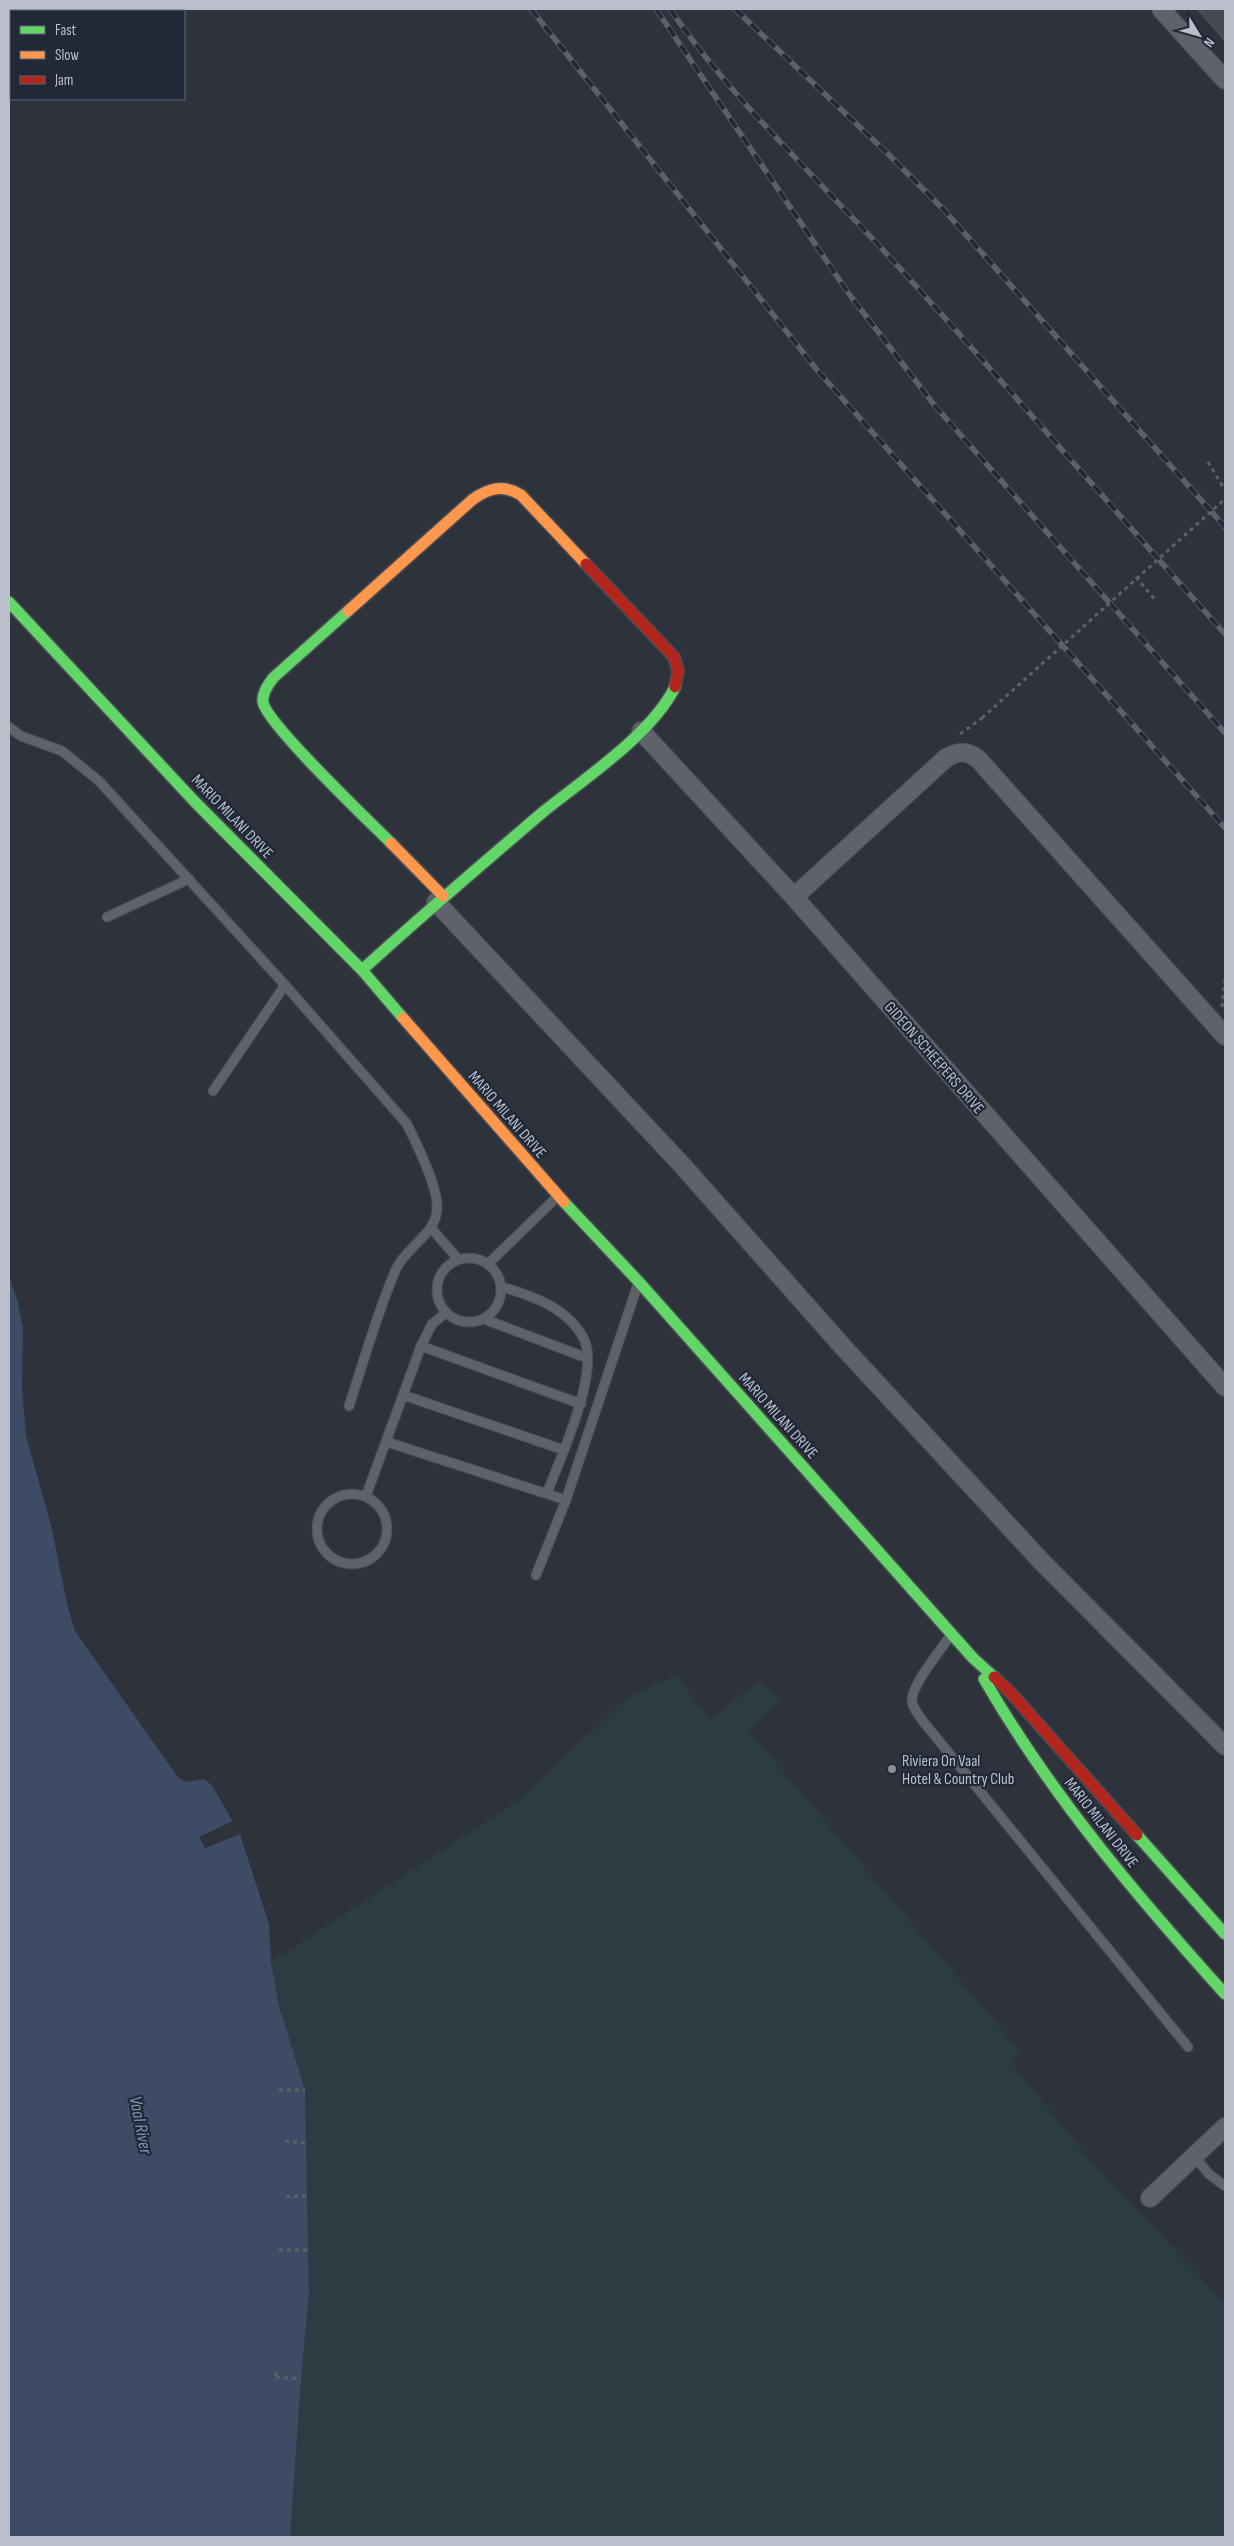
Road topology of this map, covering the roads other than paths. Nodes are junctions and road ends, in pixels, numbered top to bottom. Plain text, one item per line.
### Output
1 (1161, 9) edge
2 (1225, 80) edge
3 (9, 602) edge
4 (9, 727) edge
5 (641, 731) junction
6 (189, 879) junction
7 (794, 897) junction
8 (439, 899) junction
9 (107, 917) dead end
10 (362, 970) junction
11 (286, 985) junction
12 (1225, 1036) edge
13 (213, 1091) dead end
14 (558, 1196) junction
15 (431, 1228) junction
16 (458, 1259) junction
17 (489, 1264) junction
18 (639, 1282) junction
19 (502, 1288) junction
20 (446, 1313) junction
21 (484, 1319) junction
22 (421, 1346) junction
23 (587, 1358) junction
24 (1225, 1387) edge
25 (403, 1395) junction
26 (581, 1404) junction
27 (349, 1406) dead end
28 (387, 1442) junction
29 (564, 1450) junction
30 (547, 1493) junction
31 (366, 1496) junction
32 (566, 1500) junction
33 (536, 1575) dead end
34 (951, 1634) junction
35 (973, 1658) junction
36 (1221, 1737) edge
37 (1225, 1934) edge
38 (1225, 1994) edge
39 (1188, 2048) dead end
40 (1225, 2127) edge
41 (1194, 2157) junction
42 (1225, 2186) edge
43 (1150, 2198) dead end

1 - 2 street
3 - 10 main road, MARIO MILANI DRIVE
4 - 6 lane
5 - 7 street, GIDEON SCHEEPERS DRIVE
5 - 8 main road
5 - 8 main road
6 - 9 lane
6 - 11 lane
7 - 12 street
7 - 24 street, GIDEON SCHEEPERS DRIVE
8 - 10 main road
8 - 36 street
10 - 14 main road, MARIO MILANI DRIVE
11 - 13 lane
11 - 15 lane
14 - 17 lane
14 - 18 main road, MARIO MILANI DRIVE
15 - 16 lane
15 - 27 lane
16 - 17 lane
16 - 20 lane
17 - 19 lane
18 - 32 lane
18 - 34 main road, MARIO MILANI DRIVE
19 - 21 lane
19 - 23 lane
20 - 21 lane
20 - 22 lane
21 - 23 lane
22 - 25 lane
22 - 26 lane
23 - 26 lane
25 - 28 lane
25 - 29 lane
26 - 29 lane
28 - 30 lane
28 - 31 lane
29 - 30 lane
30 - 32 lane
31 - 31 lane
32 - 33 lane
34 - 35 main road, MARIO MILANI DRIVE
34 - 39 lane
35 - 37 main road, MARIO MILANI DRIVE
35 - 38 main road, MARIO MILANI DRIVE
40 - 41 street
41 - 42 lane
41 - 43 street

